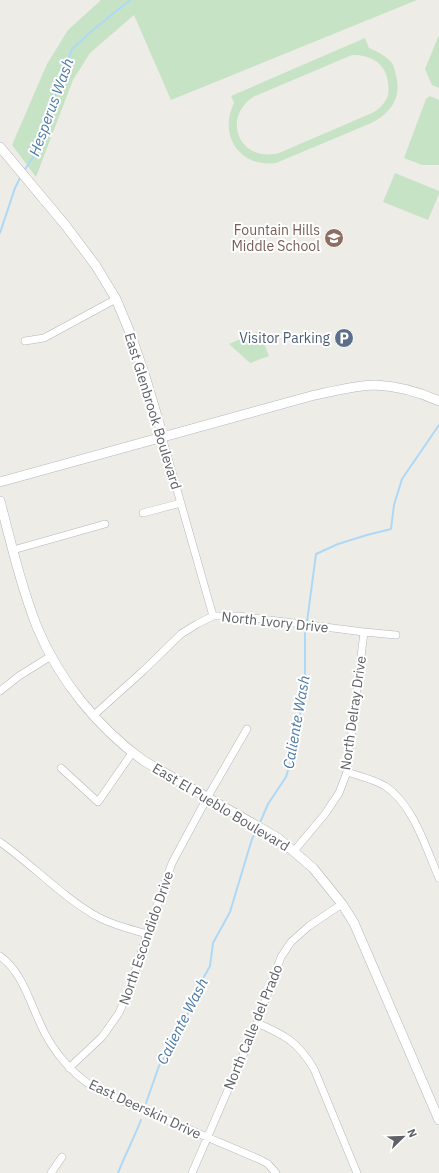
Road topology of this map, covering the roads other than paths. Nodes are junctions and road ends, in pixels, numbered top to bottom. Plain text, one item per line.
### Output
1 (0, 147) edge
2 (116, 299) junction
3 (26, 341) dead end
4 (439, 400) edge
5 (162, 437) junction
6 (0, 482) edge
7 (0, 501) edge
8 (181, 503) junction
9 (143, 513) dead end
10 (105, 524) dead end
11 (13, 550) junction
12 (213, 616) junction
13 (364, 632) junction
14 (396, 635) dead end
15 (52, 656) junction
16 (0, 691) edge
17 (94, 715) junction
18 (247, 729) dead end
19 (132, 753) junction
20 (61, 768) dead end
21 (347, 772) junction
22 (207, 798) junction
23 (0, 842) edge
24 (294, 851) junction
25 (439, 878) edge
26 (342, 904) junction
27 (147, 934) junction
28 (0, 956) edge
29 (257, 1023) junction
30 (69, 1068) junction
31 (439, 1120) edge
32 (208, 1138) junction
33 (62, 1157) dead end
34 (51, 1173) edge
35 (192, 1173) edge
36 (276, 1173) edge
37 (357, 1173) edge

1 - 2 street, East Glenbrook Boulevard
2 - 3 street
2 - 5 street, East Glenbrook Boulevard
4 - 5 street
5 - 6 street
5 - 8 street, East Glenbrook Boulevard
7 - 11 street, East El Pueblo Boulevard
8 - 9 street
8 - 12 street, East Glenbrook Boulevard
10 - 11 street
11 - 15 street, East El Pueblo Boulevard
12 - 13 street, North Ivory Drive
12 - 17 street, North Ivory Drive
13 - 14 street, North Ivory Drive
13 - 21 street, North Delray Drive
15 - 16 street
15 - 17 street, East El Pueblo Boulevard
17 - 19 street, East El Pueblo Boulevard
18 - 22 street, North Escondido Drive
19 - 20 street
19 - 22 street, East El Pueblo Boulevard
21 - 24 street, North Delray Drive
21 - 25 street
22 - 24 street, East El Pueblo Boulevard
22 - 27 street, North Escondido Drive
23 - 27 street
24 - 26 street, East El Pueblo Boulevard
26 - 29 street, North Calle del Prado
26 - 31 street, East El Pueblo Boulevard
27 - 30 street, North Escondido Drive
28 - 30 street, East Deerskin Drive
29 - 32 street, North Calle del Prado
29 - 37 street
30 - 32 street, East Deerskin Drive
32 - 35 street, North Calle del Prado
32 - 36 street, East Deerskin Drive
33 - 34 street

